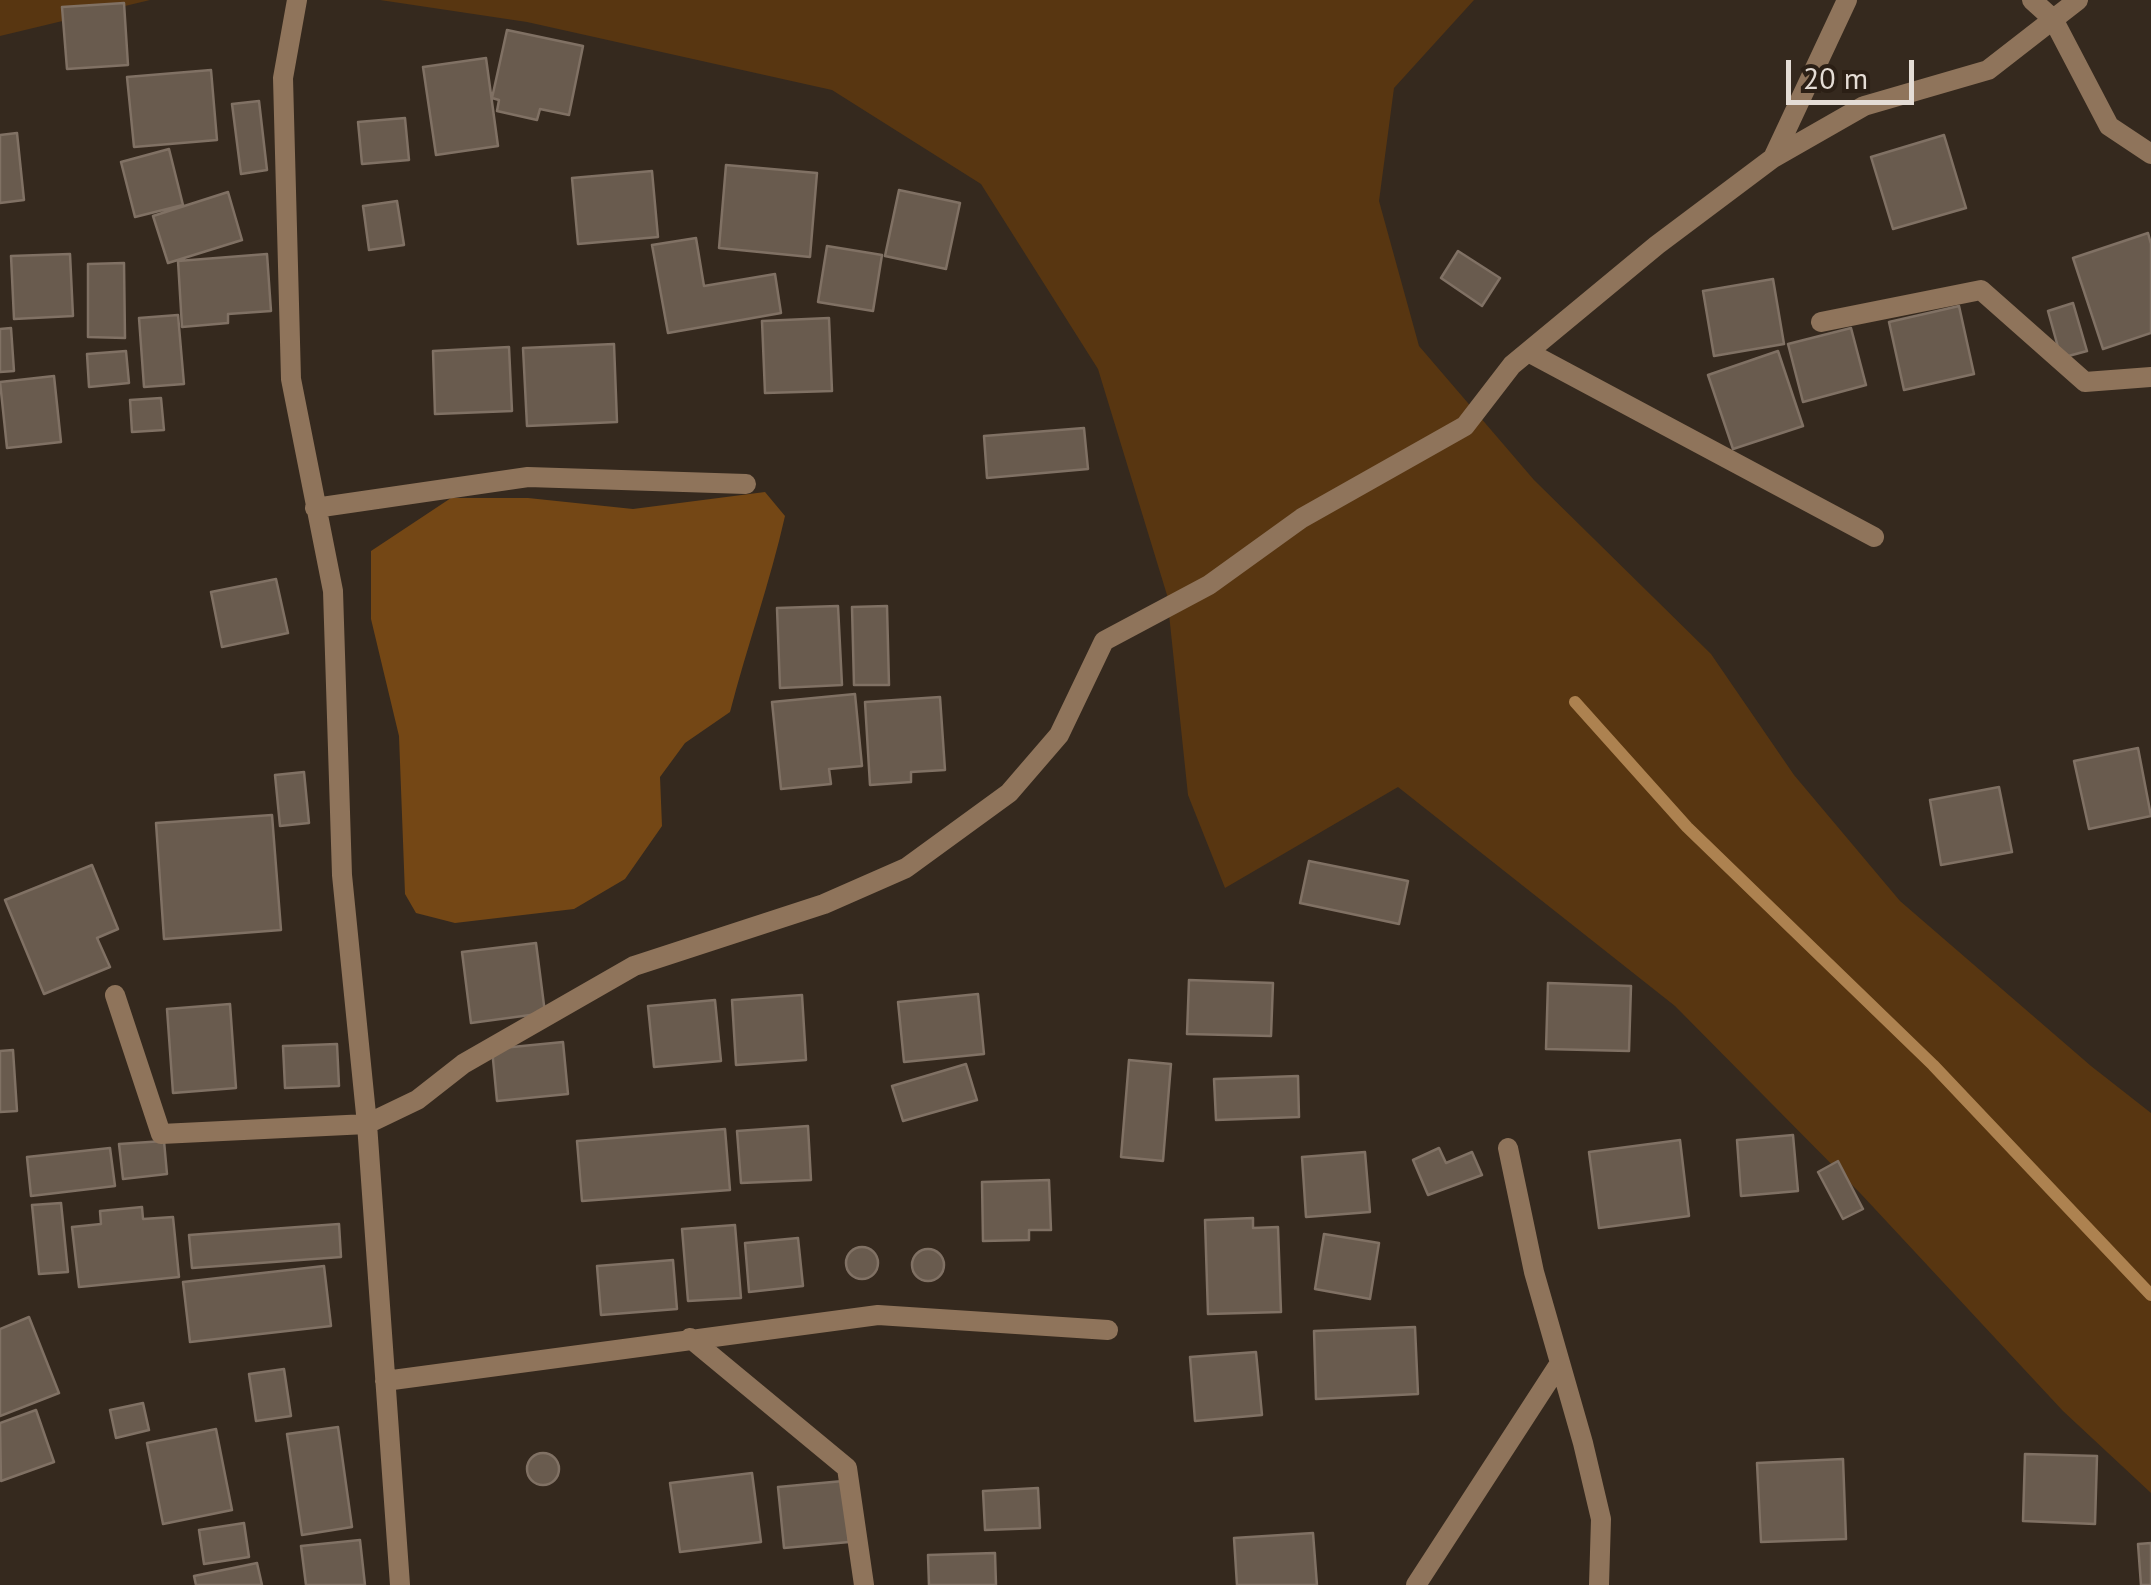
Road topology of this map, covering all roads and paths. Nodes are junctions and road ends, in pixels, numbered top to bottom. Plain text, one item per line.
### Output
1 (298, 0) edge
2 (1847, 0) edge
3 (2032, 0) edge
4 (2078, 0) edge
5 (2053, 20) junction
6 (2151, 154) edge
7 (1773, 158) junction
8 (1821, 322) dead end
9 (1528, 352) junction
10 (2151, 377) edge
11 (746, 484) dead end
12 (314, 508) junction
13 (1874, 536) dead end
14 (115, 995) dead end
15 (367, 1124) junction
16 (1508, 1148) dead end
17 (1108, 1330) dead end
18 (690, 1338) junction
19 (1560, 1363) junction
20 (386, 1381) junction
21 (400, 1585) edge
22 (864, 1585) edge
23 (1416, 1585) edge
24 (1600, 1585) edge

1 - 12 street
2 - 7 street
3 - 5 street
4 - 5 street
5 - 6 street
5 - 7 street
7 - 9 street
8 - 10 street
9 - 13 street
9 - 15 street
11 - 12 street
12 - 15 street
14 - 15 street
15 - 20 street
16 - 19 street
17 - 18 street
18 - 20 street
18 - 22 street
19 - 23 street
19 - 24 street
20 - 21 street

